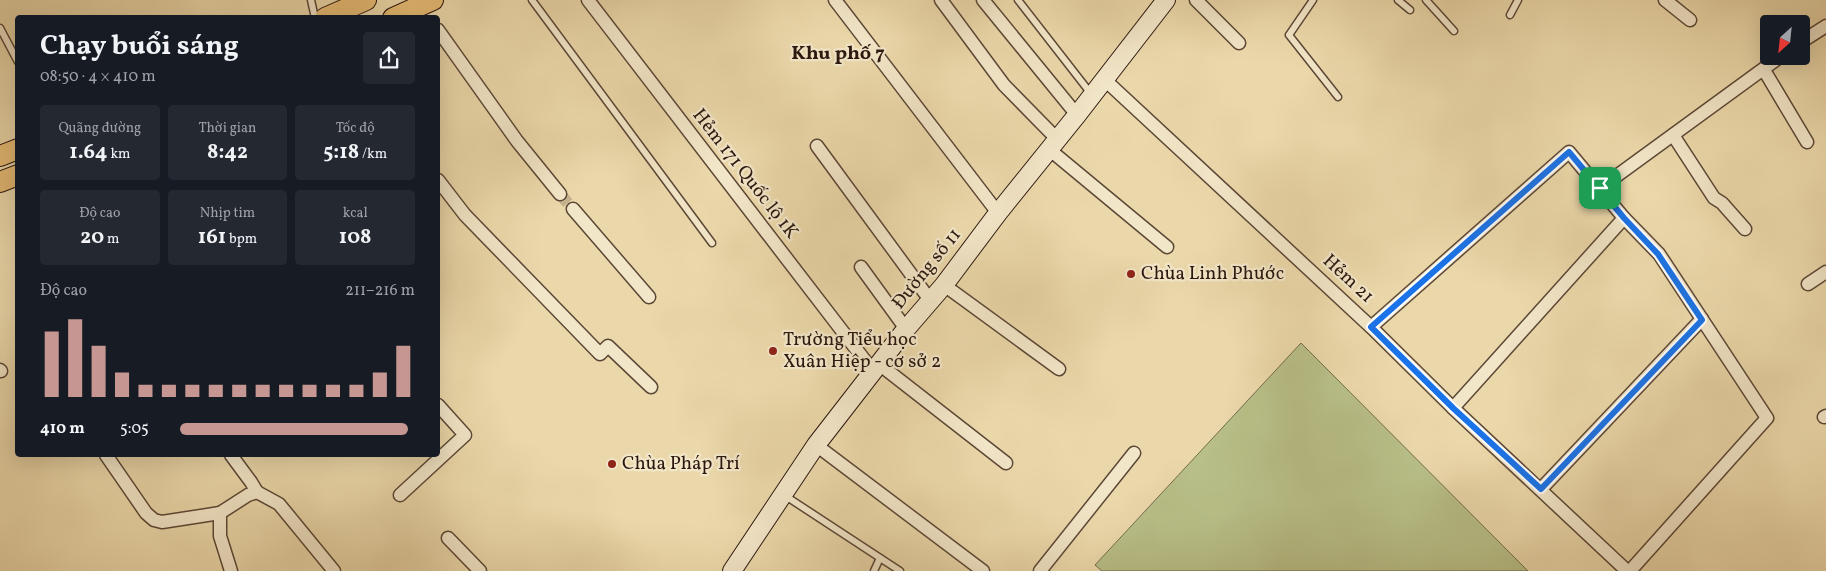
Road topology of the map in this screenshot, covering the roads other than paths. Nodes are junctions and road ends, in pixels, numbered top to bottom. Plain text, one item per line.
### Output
1 (311, 0) edge
2 (366, 0) edge
3 (532, 0) edge
4 (588, 0) edge
5 (836, 0) edge
6 (941, 0) edge
7 (983, 0) edge
8 (1018, 0) edge
9 (1166, 0) edge
10 (1196, 0) edge
11 (1313, 0) edge
12 (1398, 0) edge
13 (1426, 0) edge
14 (1518, 0) edge
15 (1665, 0) edge
16 (428, 8) edge
17 (1410, 10) dead end
18 (314, 15) edge
19 (332, 15) edge
20 (403, 15) edge
21 (1510, 15) dead end
22 (1690, 20) dead end
23 (1826, 26) edge
24 (0, 28) edge
25 (1454, 31) dead end
26 (440, 33) edge
27 (1810, 36) edge
28 (1239, 43) dead end
29 (15, 56) edge
30 (1770, 65) edge
31 (1764, 70) junction
32 (1105, 80) junction
33 (1093, 96) junction
34 (1338, 97) dead end
35 (1077, 115) junction
36 (1673, 135) junction
37 (1807, 142) dead end
38 (1054, 145) junction
39 (817, 146) dead end
40 (15, 150) edge
41 (0, 156) edge
42 (15, 175) edge
43 (0, 182) edge
44 (440, 182) edge
45 (1600, 188) junction
46 (560, 194) tunnel mouth
47 (573, 209) tunnel mouth
48 (998, 213) junction
49 (1624, 218) junction
50 (1744, 229) dead end
51 (712, 243) dead end
52 (1167, 247) dead end
53 (861, 267) dead end
54 (1826, 272) edge
55 (1808, 284) dead end
56 (944, 285) junction
57 (649, 297) dead end
58 (930, 300) junction
59 (1702, 320) junction
60 (1371, 327) junction
61 (906, 329) junction
62 (876, 368) junction
63 (1059, 369) dead end
64 (651, 387) dead end
65 (440, 407) edge
66 (1453, 408) junction
67 (816, 444) junction
68 (1134, 453) dead end
69 (107, 457) edge
70 (232, 457) edge
71 (1006, 463) dead end
72 (1541, 489) junction
73 (257, 492) junction
74 (783, 494) junction
75 (400, 495) dead end
76 (220, 513) junction
77 (448, 538) dead end
78 (880, 558) junction
79 (231, 571) edge
80 (334, 571) edge
81 (480, 571) edge
82 (732, 571) edge
83 (874, 571) edge
84 (900, 571) edge
85 (984, 571) edge
86 (1040, 571) edge
87 (1629, 571) edge

1 - 18 lane
2 - 19 main road
3 - 51 lane
4 - 62 street, Hẻm 171 Quốc lộ 1K
5 - 48 street
6 - 38 street
7 - 35 street
8 - 33 lane
9 - 32 main road, Đường số 11
10 - 28 street
11 - 34 lane
12 - 17 lane
13 - 25 lane
14 - 21 lane
15 - 22 street
16 - 20 main road
23 - 27 street
24 - 29 lane
26 - 46 street
30 - 31 street
31 - 36 street
31 - 37 street
32 - 33 main road, Đường số 11
32 - 60 street, Hẻm 21
33 - 35 main road, Đường số 11
35 - 38 main road, Đường số 11
36 - 45 street
36 - 50 street
38 - 48 main road, Đường số 11
38 - 52 street
39 - 58 street
40 - 41 main road
42 - 43 main road
44 - 64 street
45 - 49 street
45 - 60 street
47 - 57 street
48 - 56 main road, Đường số 11
49 - 59 street
49 - 66 street
53 - 61 street
54 - 55 street
56 - 58 main road, Đường số 11
56 - 63 street
58 - 61 main road, Đường số 11
59 - 72 street
59 - 87 street
60 - 66 street, Hẻm 21
61 - 62 main road, Đường số 11
62 - 67 main road, Đường số 11
62 - 71 street, Hẻm 171 Quốc lộ 1K
65 - 75 street
66 - 72 street, Hẻm 21
67 - 74 main road, Đường số 11
67 - 85 street
68 - 86 street
69 - 76 street
70 - 73 street
72 - 87 street, Hẻm 21
73 - 76 street
73 - 80 street
74 - 78 lane
74 - 82 main road, Đường số 11
76 - 79 street
77 - 81 street
78 - 83 lane
78 - 84 lane

